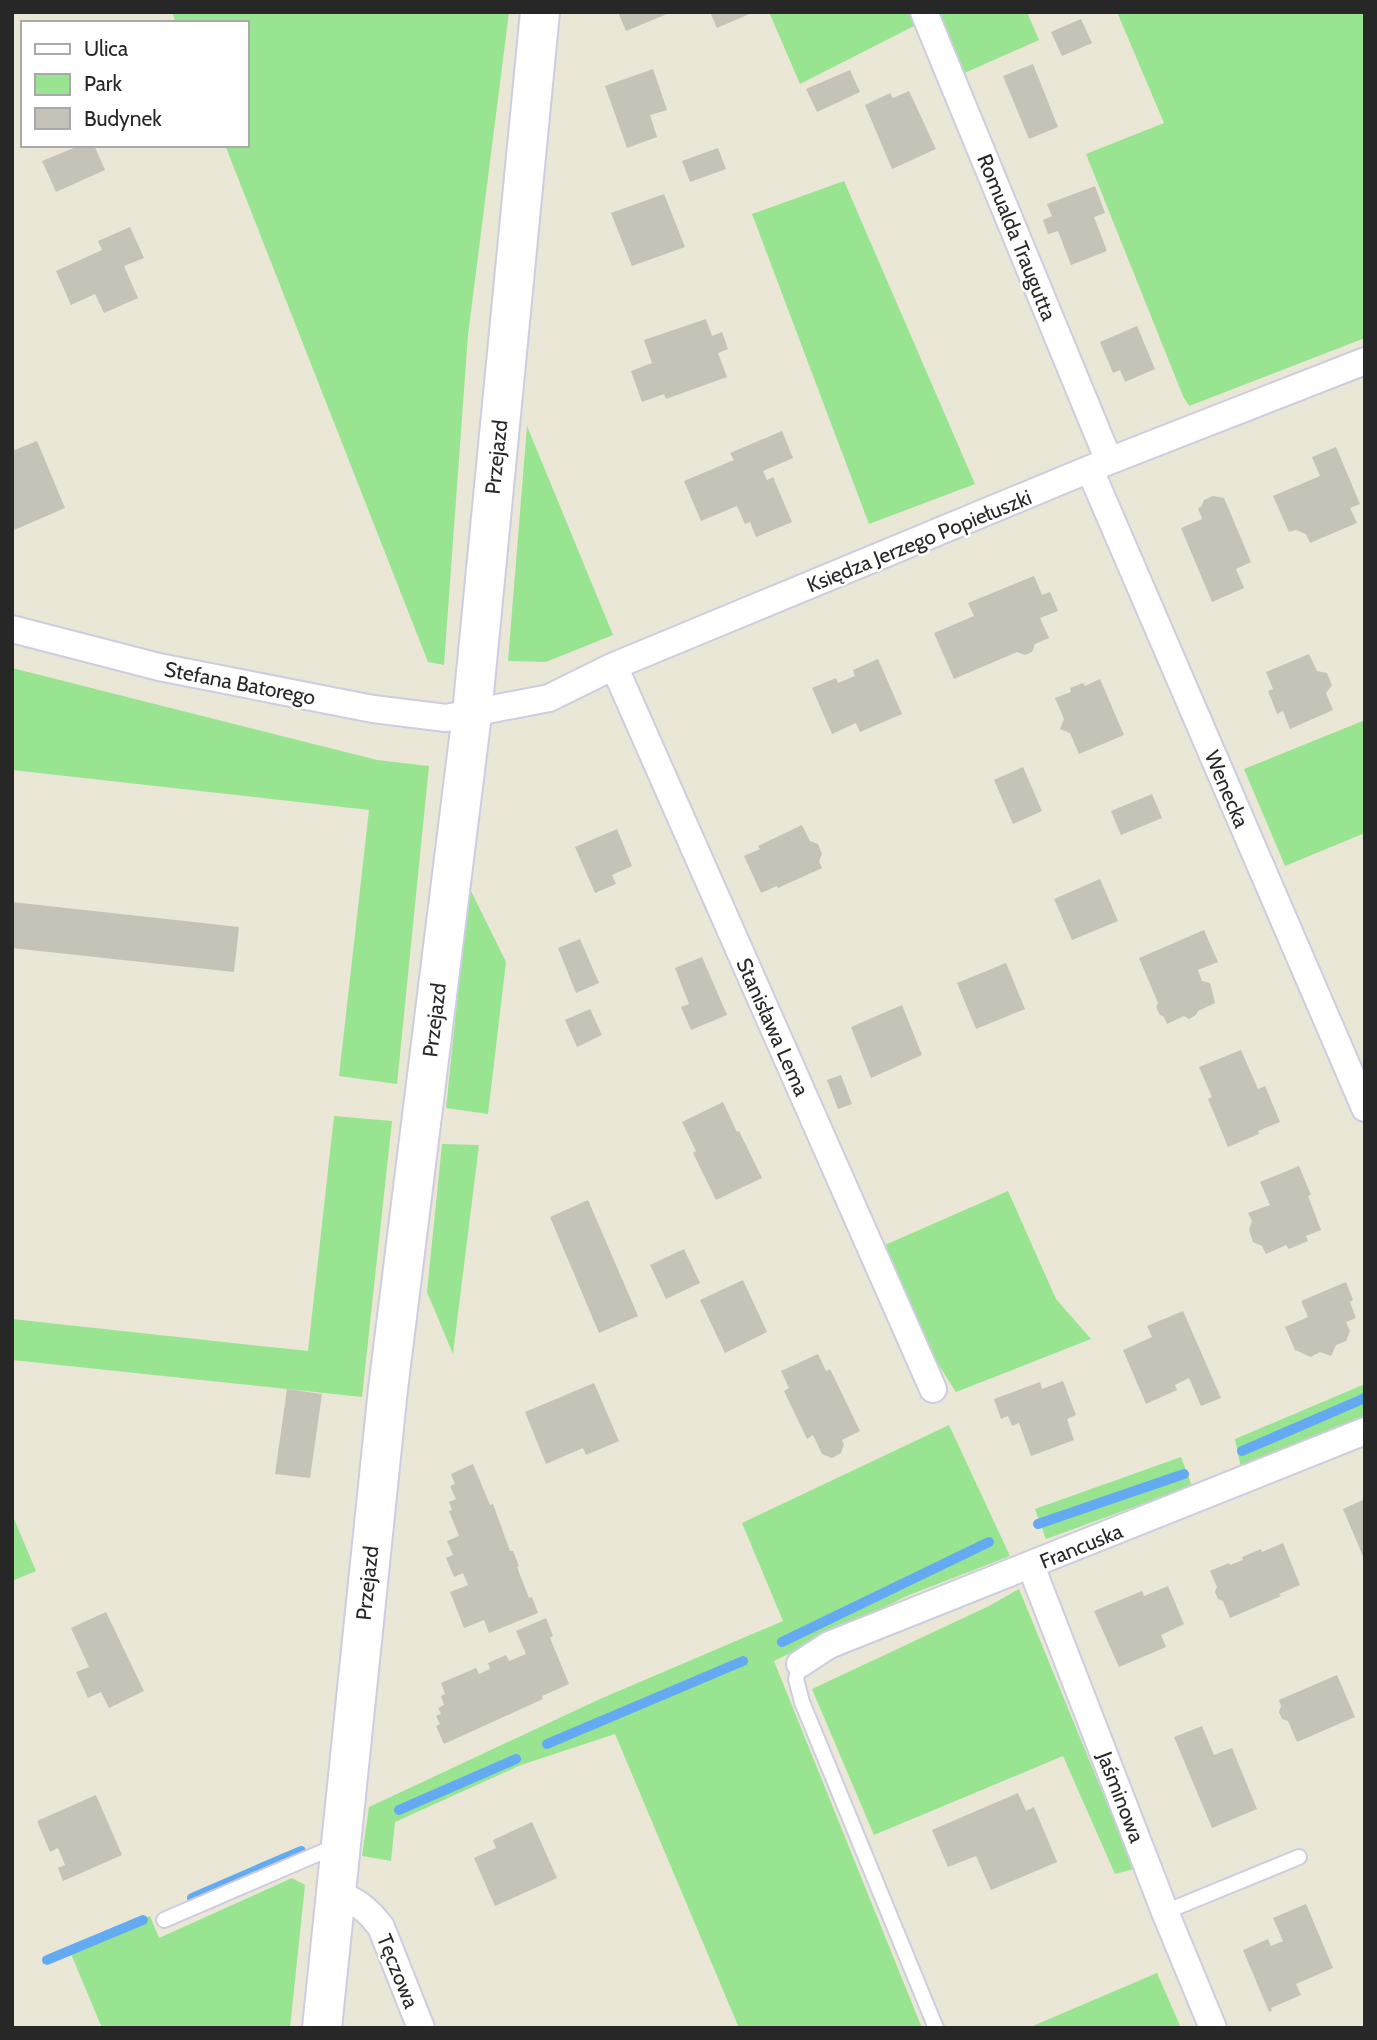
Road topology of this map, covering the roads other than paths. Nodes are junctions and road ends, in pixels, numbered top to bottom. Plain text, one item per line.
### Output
1 (540, 12) edge
2 (924, 12) edge
3 (1365, 360) edge
4 (1099, 466) junction
5 (12, 629) edge
6 (614, 666) junction
7 (472, 714) junction
8 (1365, 1108) edge
9 (933, 1389) dead end
10 (1365, 1431) edge
11 (1031, 1566) junction
12 (800, 1664) joint
13 (343, 1844) junction
14 (1299, 1857) dead end
15 (337, 1894) junction
16 (1165, 1912) junction
17 (164, 1920) dead end
18 (322, 2028) edge
19 (421, 2028) edge
20 (936, 2028) edge
21 (1213, 2028) edge

1 - 7 street, Przejazd
2 - 4 street, Romualda Traugutta
3 - 4 street, Księdza Jerzego Popiełuszki
4 - 6 street, Księdza Jerzego Popiełuszki
4 - 8 street, Wenecka
5 - 7 street, Stefana Batorego
6 - 7 street, Księdza Jerzego Popiełuszki
6 - 9 street, Stanisława Lema
7 - 13 street, Przejazd
10 - 11 street, Francuska
11 - 12 street, Francuska
11 - 16 street, Jaśminowa
12 - 20 lane
13 - 15 street, Przejazd
13 - 17 lane
14 - 16 lane
15 - 18 street, Przejazd
15 - 19 street, Tęczowa
16 - 21 street, Jaśminowa

